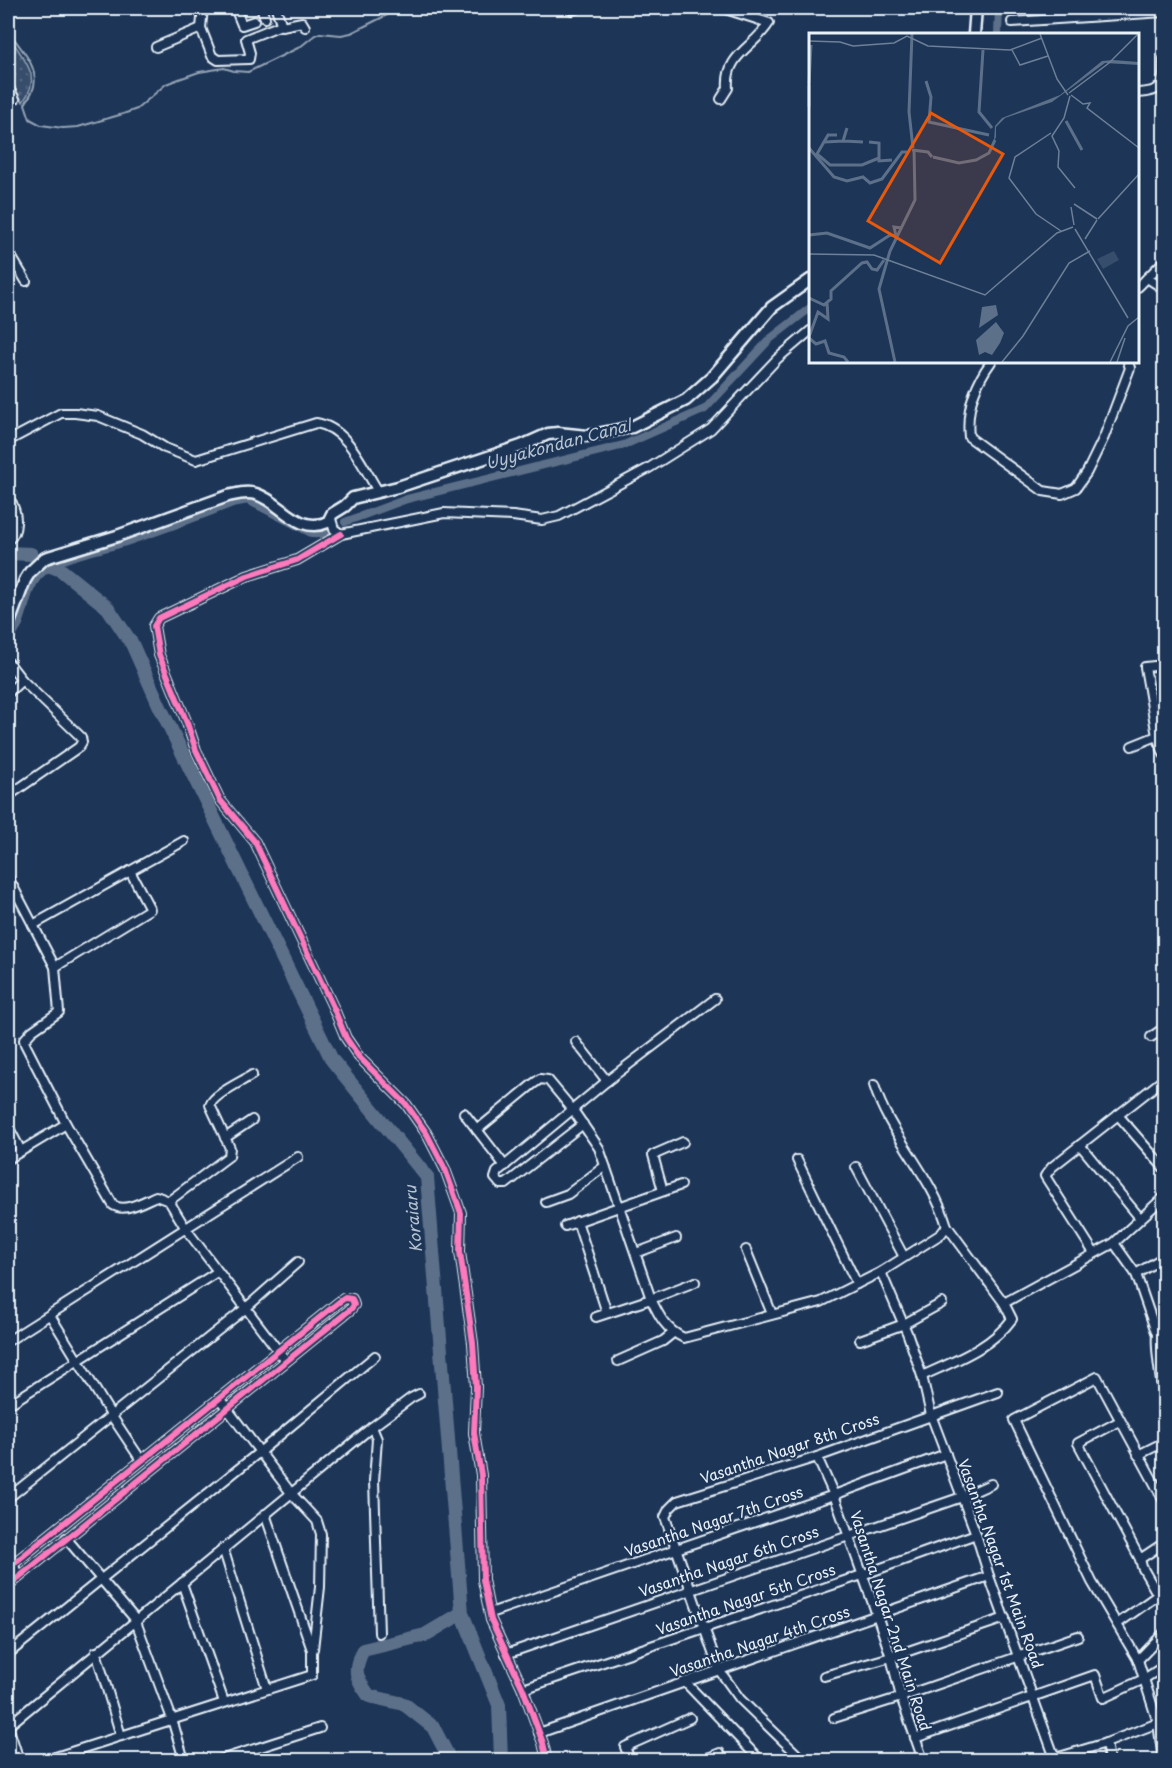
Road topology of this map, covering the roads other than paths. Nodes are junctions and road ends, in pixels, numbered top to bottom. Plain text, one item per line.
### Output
1 (203, 8) edge
2 (235, 8) edge
3 (261, 8) edge
4 (276, 8) edge
5 (721, 8) edge
6 (976, 8) edge
7 (1164, 12) edge
8 (265, 18) dead end
9 (254, 21) dead end
10 (1012, 22) dead end
11 (281, 25) junction
12 (305, 27) dead end
13 (201, 28) junction
14 (974, 33) edge
15 (156, 47) dead end
16 (1164, 60) edge
17 (8, 87) edge
18 (1139, 93) edge
19 (15, 99) dead end
20 (721, 99) dead end
21 (8, 251) edge
22 (1164, 261) edge
23 (15, 264) junction
24 (8, 269) edge
25 (1148, 278) junction
26 (26, 281) dead end
27 (809, 281) edge
28 (1139, 286) edge
29 (1164, 290) edge
30 (809, 332) edge
31 (990, 363) edge
32 (1128, 363) edge
33 (8, 441) edge
34 (378, 491) junction
35 (12, 503) dead end
36 (331, 519) junction
37 (341, 534) junction
38 (10, 538) edge
39 (8, 626) edge
40 (8, 662) edge
41 (1164, 665) edge
42 (22, 680) junction
43 (8, 693) edge
44 (1161, 735) edge
45 (1132, 746) dead end
46 (1164, 754) edge
47 (8, 796) edge
48 (184, 841) dead end
49 (130, 871) junction
50 (8, 877) edge
51 (33, 925) junction
52 (55, 968) junction
53 (715, 999) dead end
54 (1164, 1028) edge
55 (1151, 1037) dead end
56 (576, 1042) dead end
57 (252, 1075) dead end
58 (607, 1081) junction
59 (1163, 1084) edge
60 (874, 1085) dead end
61 (573, 1110) junction
62 (464, 1113) dead end
63 (1119, 1115) junction
64 (252, 1120) dead end
65 (66, 1124) junction
66 (583, 1124) junction
67 (8, 1126) edge
68 (477, 1130) junction
69 (225, 1138) junction
70 (683, 1142) dead end
71 (1080, 1145) junction
72 (21, 1151) junction
73 (298, 1157) dead end
74 (8, 1159) edge
75 (797, 1160) dead end
76 (505, 1166) junction
77 (605, 1166) junction
78 (856, 1167) dead end
79 (1164, 1168) edge
80 (681, 1185) dead end
81 (663, 1191) junction
82 (1164, 1197) edge
83 (169, 1201) junction
84 (546, 1202) dead end
85 (620, 1207) junction
86 (1140, 1218) junction
87 (577, 1221) junction
88 (566, 1226) dead end
89 (947, 1226) junction
90 (186, 1229) junction
91 (676, 1238) dead end
92 (1114, 1243) junction
93 (746, 1250) dead end
94 (1094, 1252) junction
95 (636, 1253) junction
96 (904, 1257) junction
97 (1164, 1257) edge
98 (298, 1262) dead end
99 (218, 1272) junction
100 (881, 1272) junction
101 (1136, 1274) junction
102 (695, 1282) dead end
103 (857, 1284) junction
104 (651, 1299) junction
105 (942, 1303) dead end
106 (1004, 1303) junction
107 (246, 1308) junction
108 (607, 1313) junction
109 (1164, 1313) edge
110 (772, 1314) junction
111 (50, 1315) junction
112 (596, 1317) dead end
113 (904, 1324) junction
114 (1156, 1332) junction
115 (673, 1334) junction
116 (860, 1340) dead end
117 (8, 1341) edge
118 (278, 1350) junction
119 (375, 1356) dead end
120 (286, 1360) junction
121 (618, 1361) dead end
122 (78, 1362) junction
123 (922, 1376) junction
124 (998, 1392) dead end
125 (419, 1394) dead end
126 (1164, 1397) edge
127 (219, 1398) junction
128 (8, 1405) edge
129 (227, 1407) junction
130 (111, 1415) junction
131 (931, 1415) junction
132 (1120, 1421) junction
133 (372, 1427) junction
134 (1164, 1442) edge
135 (260, 1451) junction
136 (946, 1454) junction
137 (1138, 1455) junction
138 (817, 1457) junction
139 (141, 1460) junction
140 (991, 1484) dead end
141 (291, 1493) junction
142 (834, 1495) junction
143 (962, 1497) junction
144 (8, 1498) edge
145 (1164, 1501) edge
146 (265, 1514) junction
147 (976, 1534) junction
148 (848, 1535) junction
149 (66, 1538) junction
150 (1164, 1543) edge
151 (223, 1548) junction
152 (675, 1549) junction
153 (8, 1553) edge
154 (1140, 1559) junction
155 (10, 1566) edge
156 (862, 1575) junction
157 (19, 1576) junction
158 (989, 1576) junction
159 (101, 1579) junction
160 (182, 1583) junction
161 (8, 1586) edge
162 (690, 1590) junction
163 (1158, 1595) junction
164 (1164, 1606) edge
165 (490, 1613) junction
166 (877, 1616) junction
167 (1005, 1618) junction
168 (135, 1620) junction
169 (1117, 1624) junction
170 (704, 1629) junction
171 (379, 1633) dead end
172 (1164, 1633) edge
173 (1078, 1636) dead end
174 (312, 1650) junction
175 (96, 1652) junction
176 (506, 1653) junction
177 (8, 1654) edge
178 (1018, 1655) junction
179 (891, 1657) junction
180 (1138, 1660) junction
181 (1164, 1666) edge
182 (719, 1670) junction
183 (824, 1676) dead end
184 (1144, 1679) junction
185 (685, 1683) junction
186 (267, 1689) junction
187 (523, 1689) junction
188 (901, 1697) junction
189 (1033, 1697) junction
190 (224, 1702) junction
191 (690, 1718) dead end
192 (834, 1718) dead end
193 (172, 1719) junction
194 (1161, 1721) edge
195 (320, 1728) dead end
196 (538, 1733) junction
197 (121, 1736) junction
198 (915, 1738) junction
199 (1106, 1743) junction
200 (720, 1753) dead end
201 (1058, 1757) junction
202 (19, 1761) edge
203 (46, 1761) edge
204 (184, 1761) edge
205 (220, 1761) edge
206 (547, 1761) edge
207 (630, 1761) edge
208 (703, 1761) edge
209 (760, 1761) edge
210 (803, 1761) edge
211 (922, 1761) edge
212 (1049, 1761) edge
213 (1109, 1761) edge
214 (1163, 1761) edge

1 - 13 street
2 - 9 street
3 - 8 street
4 - 11 street
5 - 20 street
6 - 14 street
7 - 10 street
11 - 12 street
11 - 13 street
13 - 15 street
16 - 18 street
17 - 19 street
21 - 23 street
22 - 25 street
23 - 24 street
23 - 26 street
25 - 28 street
25 - 29 street
27 - 34 street
30 - 37 street
31 - 32 street
33 - 34 street
34 - 36 street
35 - 38 street
36 - 37 street
36 - 39 street
37 - 165 street
40 - 42 street
41 - 44 street
42 - 43 street
42 - 47 street
44 - 45 street
44 - 46 street
48 - 49 street
49 - 51 street
49 - 52 street
50 - 51 street
51 - 52 street
52 - 65 street
53 - 58 street
54 - 55 street
56 - 58 street
57 - 69 street
58 - 61 street
59 - 63 street
60 - 89 street
61 - 66 street
61 - 68 street
61 - 76 street
62 - 68 street
63 - 71 street
63 - 79 street
64 - 69 street
65 - 72 street
65 - 83 street
66 - 76 street
66 - 77 street
67 - 72 street
68 - 76 street
69 - 83 street
70 - 81 street
71 - 86 street
71 - 94 street
72 - 74 street
73 - 90 street
75 - 103 street
77 - 84 street
77 - 85 street
78 - 96 street
80 - 81 street
81 - 85 street
82 - 86 street
83 - 90 street
85 - 87 street
85 - 95 street
86 - 92 street
87 - 88 street
87 - 108 street
89 - 96 street
89 - 106 street
90 - 99 street
90 - 111 street
91 - 95 street
92 - 94 street
92 - 101 street
93 - 110 street
94 - 106 street
95 - 104 street
96 - 100 street
97 - 101 street
98 - 107 street
99 - 107 street
99 - 122 street
100 - 103 street
100 - 113 street, Vasantha Nagar 1st Main Road
101 - 114 street
102 - 104 street
103 - 110 street
104 - 108 street
104 - 115 street
105 - 113 street
106 - 123 street
107 - 118 street
107 - 130 street
108 - 112 street
109 - 114 street
110 - 115 street
111 - 117 street
111 - 122 street
113 - 116 street
113 - 123 street, Vasantha Nagar 1st Main Road
114 - 126 street
115 - 121 street
118 - 120 street
118 - 120 street
118 - 127 street
119 - 135 street
120 - 129 street
122 - 128 street
122 - 130 street
123 - 131 street, Vasantha Nagar 1st Main Road
124 - 131 street, Vasantha Nagar 8th Cross
125 - 133 street
127 - 129 street
127 - 139 street
129 - 135 street
129 - 149 street
130 - 139 street
130 - 144 street
131 - 136 street, Vasantha Nagar 1st Main Road
131 - 138 street, Vasantha Nagar 8th Cross
132 - 137 street
132 - 154 street
132 - 169 street
133 - 141 street
133 - 171 street
134 - 137 street
135 - 141 street
135 - 159 street
136 - 142 street, Vasantha Nagar 7th Cross
136 - 143 street, Vasantha Nagar 1st Main Road
137 - 145 street
138 - 142 street, Vasantha Nagar 2nd Main Road
138 - 152 street, Vasantha Nagar 8th Cross
139 - 155 street
140 - 143 street, Vasantha Nagar 6th Cross
141 - 146 street
141 - 174 street
142 - 148 street, Vasantha Nagar 2nd Main Road
142 - 152 street, Vasantha Nagar 7th Cross
143 - 147 street, Vasantha Nagar 1st Main Road
143 - 148 street, Vasantha Nagar 6th Cross
146 - 151 street
146 - 174 street
147 - 156 street, Vasantha Nagar 5th Cross
147 - 158 street, Vasantha Nagar 1st Main Road
148 - 156 street, Vasantha Nagar 2nd Main Road
148 - 162 street, Vasantha Nagar 6th Cross
149 - 157 street
149 - 159 street
150 - 154 street
151 - 160 street
151 - 186 street
152 - 162 street
152 - 165 street, Vasantha Nagar 7th Cross
153 - 155 street
154 - 163 street
155 - 157 street
156 - 166 street, Vasantha Nagar 2nd Main Road
156 - 170 street, Vasantha Nagar 5th Cross
157 - 161 street
158 - 166 street, Vasantha Nagar 4th Cross
158 - 167 street, Vasantha Nagar 1st Main Road
159 - 168 street
159 - 177 street
160 - 168 street
160 - 190 street
162 - 170 street
162 - 176 street, Vasantha Nagar 6th Cross
163 - 164 street
163 - 169 street
165 - 176 street
166 - 179 street, Vasantha Nagar 2nd Main Road
166 - 182 street, Vasantha Nagar 4th Cross
167 - 178 street, Vasantha Nagar 1st Main Road
167 - 179 street
168 - 175 street
168 - 193 street
169 - 180 street
170 - 182 street
170 - 187 street, Vasantha Nagar 5th Cross
172 - 180 street
173 - 178 street
174 - 186 street
175 - 197 street
175 - 202 street
176 - 187 street
178 - 188 street
178 - 189 street, Vasantha Nagar 1st Main Road
179 - 183 street
179 - 188 street, Vasantha Nagar 2nd Main Road
180 - 184 street
181 - 184 street
182 - 185 street, Vasantha Nagar 4th Cross
182 - 210 street
184 - 189 street
184 - 194 street
185 - 196 street, Vasantha Nagar 4th Cross
185 - 209 street
186 - 190 street
187 - 196 street
188 - 192 street
188 - 198 street, Vasantha Nagar 2nd Main Road
189 - 198 street
189 - 201 street, Vasantha Nagar 1st Main Road
190 - 193 street
191 - 207 street
193 - 197 street
193 - 204 street
194 - 199 street
194 - 214 street
195 - 205 street
196 - 206 street
197 - 203 street
198 - 211 street, Vasantha Nagar 2nd Main Road
199 - 201 street
199 - 213 street
200 - 208 street
201 - 212 street

